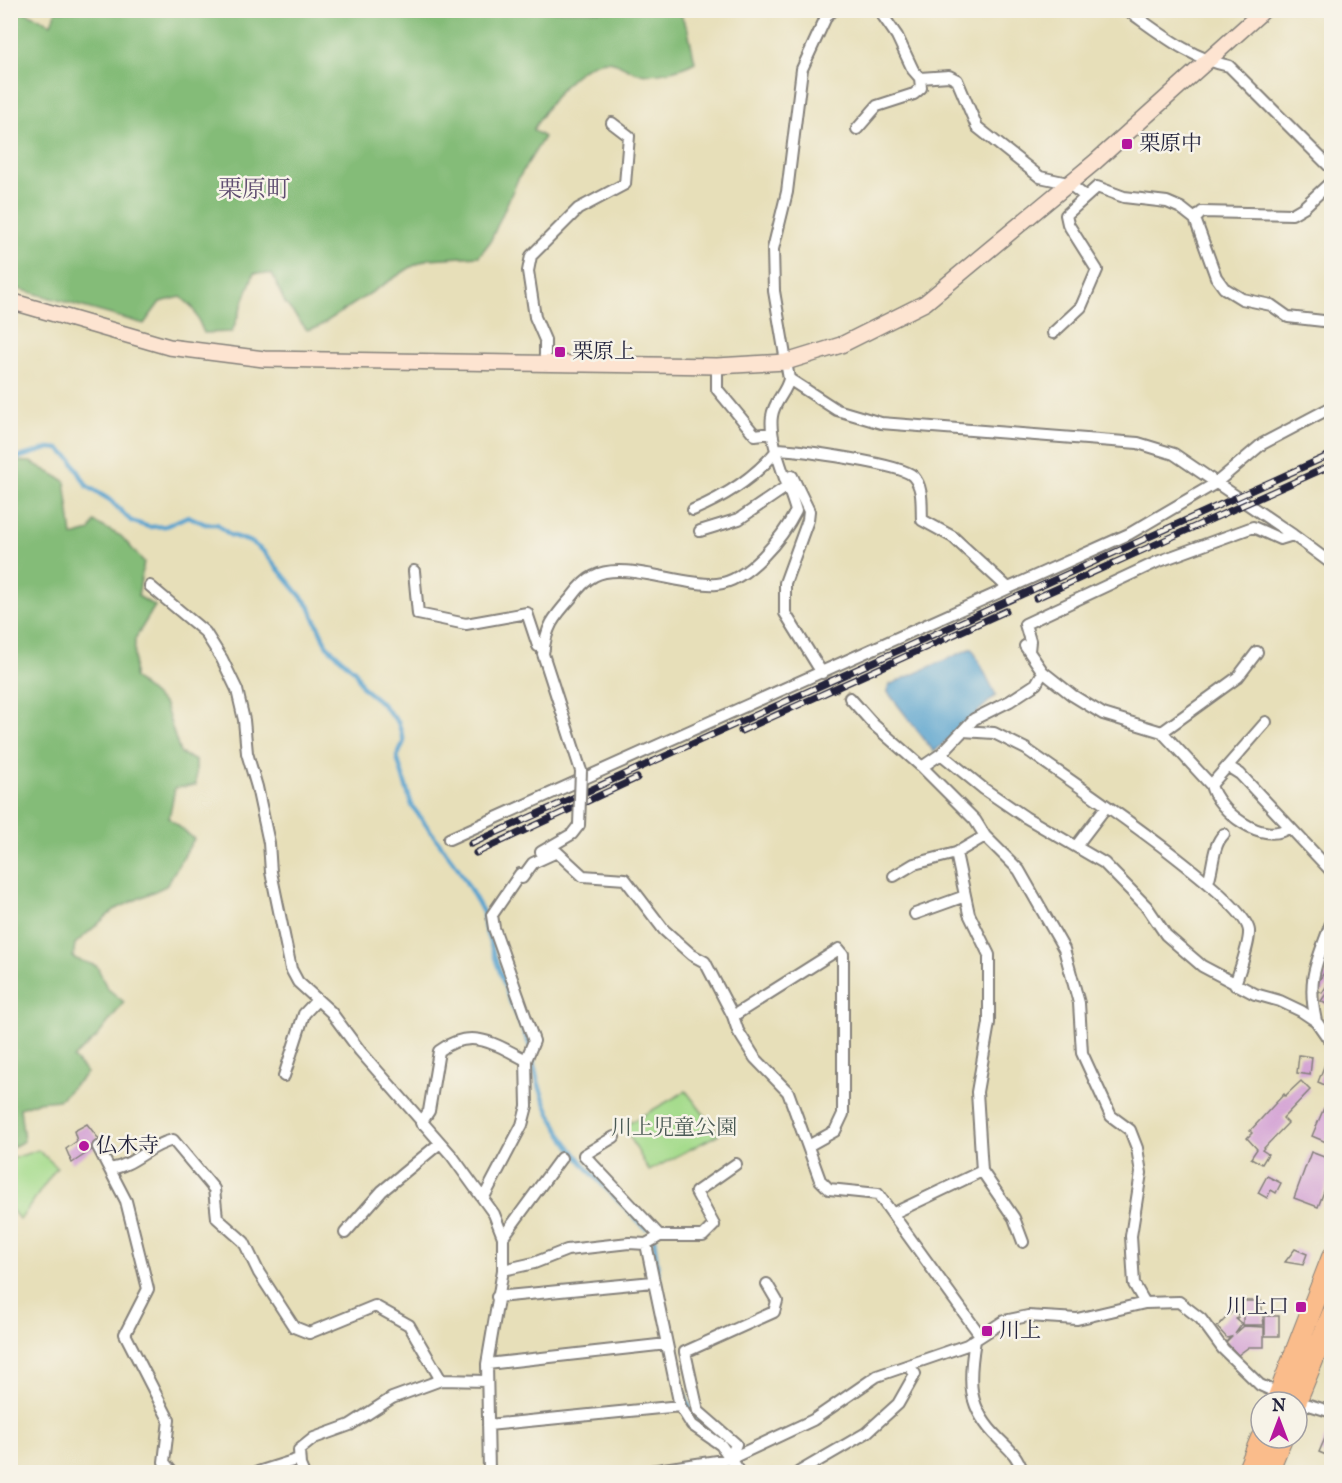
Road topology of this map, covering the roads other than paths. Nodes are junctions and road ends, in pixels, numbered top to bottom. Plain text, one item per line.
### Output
1 (834, 10) edge
2 (879, 10) edge
3 (1127, 10) edge
4 (1264, 10) edge
5 (1209, 62) junction
6 (920, 78) junction
7 (612, 123) dead end
8 (857, 129) dead end
9 (1332, 169) edge
10 (1332, 181) edge
11 (1068, 183) junction
12 (1086, 197) junction
13 (1195, 219) junction
14 (10, 301) edge
15 (1332, 322) edge
16 (1053, 333) dead end
17 (786, 362) junction
18 (545, 363) junction
19 (717, 366) junction
20 (789, 379) junction
21 (1332, 407) edge
22 (772, 433) junction
23 (778, 449) junction
24 (788, 482) junction
25 (1216, 483) junction
26 (693, 510) dead end
27 (700, 531) dead end
28 (1293, 535) junction
29 (1332, 564) edge
30 (414, 571) dead end
31 (150, 586) dead end
32 (1007, 587) junction
33 (544, 649) junction
34 (1257, 652) dead end
35 (1043, 672) junction
36 (822, 673) junction
37 (850, 698) tunnel mouth
38 (1266, 722) dead end
39 (963, 731) junction
40 (1162, 732) junction
41 (941, 754) junction
42 (922, 767) junction
43 (1229, 767) junction
44 (1212, 785) junction
45 (1106, 807) junction
46 (1289, 827) junction
47 (1224, 834) dead end
48 (985, 836) junction
49 (449, 839) dead end
50 (1077, 845) junction
51 (956, 853) junction
52 (1332, 872) edge
53 (894, 876) dead end
54 (518, 877) junction
55 (1208, 882) junction
56 (964, 896) junction
57 (915, 914) dead end
58 (1332, 920) edge
59 (1235, 984) junction
60 (317, 1000) junction
61 (733, 1016) junction
62 (1316, 1021) junction
63 (1332, 1044) edge
64 (529, 1052) junction
65 (284, 1076) dead end
66 (421, 1123) junction
67 (614, 1137) dead end
68 (440, 1143) junction
69 (808, 1146) junction
70 (98, 1148) dead end
71 (561, 1158) dead end
72 (736, 1164) dead end
73 (110, 1169) junction
74 (982, 1171) junction
75 (484, 1197) junction
76 (894, 1213) junction
77 (345, 1233) dead end
78 (502, 1237) junction
79 (654, 1240) junction
80 (1023, 1242) dead end
81 (1332, 1257) edge
82 (502, 1270) junction
83 (653, 1282) junction
84 (767, 1284) dead end
85 (497, 1297) junction
86 (1145, 1303) junction
87 (1332, 1314) edge
88 (977, 1338) junction
89 (667, 1344) junction
90 (487, 1364) junction
91 (909, 1367) junction
92 (441, 1380) junction
93 (487, 1381) junction
94 (1269, 1390) edge
95 (1290, 1390) edge
96 (1292, 1390) edge
97 (680, 1406) junction
98 (1309, 1406) edge
99 (1332, 1412) edge
100 (488, 1425) junction
101 (736, 1444) junction
102 (749, 1450) junction
103 (1256, 1450) edge
104 (1277, 1450) edge
105 (299, 1459) junction
106 (730, 1460) junction
107 (172, 1473) edge
108 (258, 1473) edge
109 (303, 1473) edge
110 (489, 1473) edge
111 (644, 1473) edge
112 (740, 1473) edge
113 (799, 1473) edge
114 (1023, 1473) edge
115 (1247, 1473) edge
116 (1268, 1473) edge

1 - 17 street
2 - 6 street
3 - 5 street
4 - 5 street
5 - 9 street
5 - 11 street
6 - 8 street
6 - 11 street
7 - 18 street
10 - 13 street
11 - 12 street
11 - 17 street
12 - 13 street
12 - 16 street
13 - 15 street
14 - 18 street
17 - 19 street
17 - 20 street
18 - 19 street
19 - 22 street
20 - 22 street
20 - 25 street
21 - 25 street
22 - 23 street
23 - 24 street
23 - 26 street
23 - 32 street
24 - 27 street
24 - 33 street
24 - 36 street
25 - 28 street
25 - 32 street
28 - 29 street
28 - 35 street
30 - 33 street
31 - 60 street
32 - 36 street
33 - 54 street, bridge
34 - 40 street
35 - 39 street
35 - 40 street
36 - 49 street
37 - 42 street
38 - 43 street
39 - 41 street
39 - 45 street
40 - 44 street
41 - 42 street
41 - 50 street
42 - 48 street
43 - 44 street
43 - 46 street
44 - 46 street
45 - 50 street
45 - 55 street
46 - 52 street
47 - 55 street
48 - 51 street
48 - 86 street
50 - 59 street
51 - 53 street
51 - 56 street
54 - 61 street
54 - 64 street
55 - 59 street
56 - 57 street
56 - 74 street
58 - 62 street
59 - 62 street
60 - 65 street
60 - 66 street
61 - 69 street
61 - 69 street
62 - 63 street
64 - 66 street
64 - 75 street
66 - 68 street
67 - 79 street
68 - 75 street
68 - 77 street
69 - 76 street
70 - 73 street
71 - 78 street
72 - 79 street
73 - 92 street
73 - 107 street
74 - 76 street
74 - 80 street
75 - 78 street
76 - 88 street
78 - 82 street
79 - 82 street
79 - 83 street
81 - 95 highway
82 - 85 street
83 - 85 street
83 - 89 street
84 - 101 street
85 - 90 street
86 - 88 street
86 - 94 street
87 - 96 highway
88 - 91 street
88 - 114 street
89 - 90 street
89 - 97 street
90 - 93 street
91 - 102 street
91 - 113 street
92 - 93 street
92 - 105 street
93 - 100 street
97 - 100 street
97 - 106 street
98 - 99 street
100 - 110 street
101 - 102 street
101 - 106 street
102 - 106 street
103 - 115 highway
104 - 116 highway
105 - 108 street
105 - 109 street
106 - 111 street
106 - 112 street

